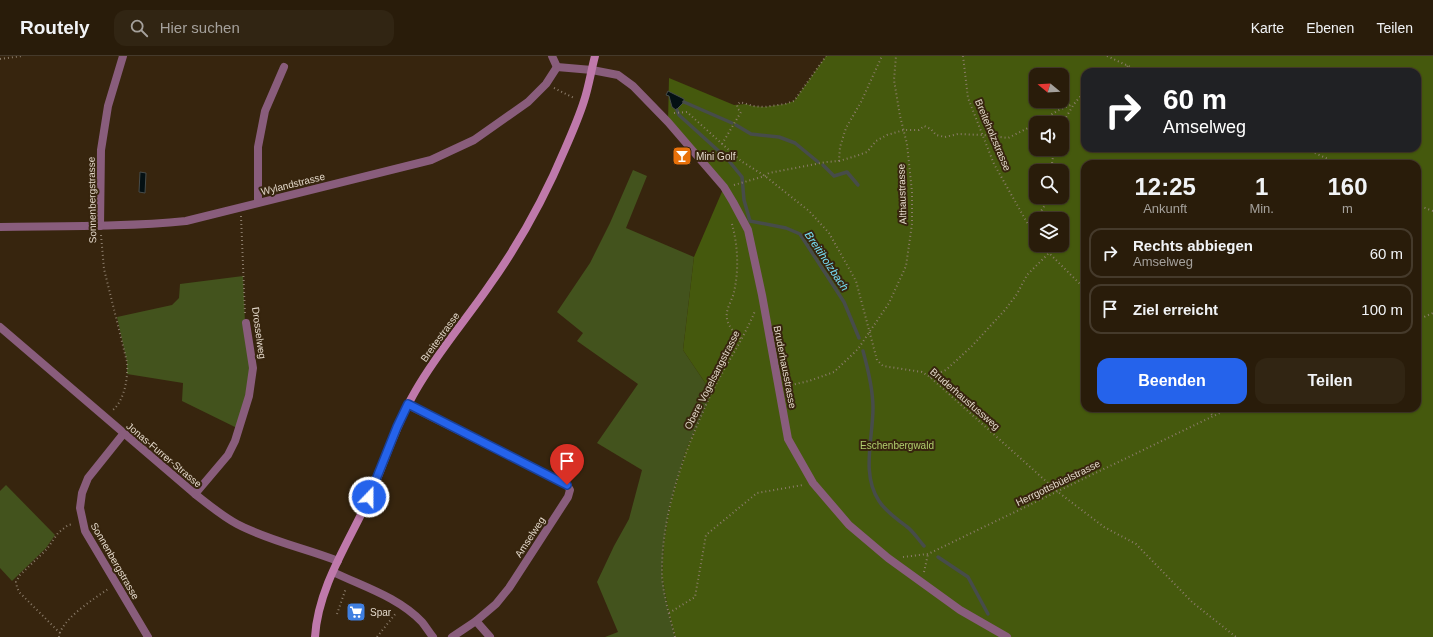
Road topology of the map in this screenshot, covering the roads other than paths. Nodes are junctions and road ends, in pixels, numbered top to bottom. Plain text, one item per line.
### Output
1 (123, 56) edge
2 (552, 56) edge
3 (595, 56) edge
4 (284, 67) dead end
5 (557, 67) junction
6 (592, 70) junction
7 (258, 202) junction
8 (0, 226) edge
9 (100, 226) junction
10 (246, 323) road end
11 (0, 327) edge
12 (408, 404) junction
13 (124, 433) junction
14 (195, 494) junction
15 (338, 561) junction
16 (333, 572) junction
17 (476, 621) junction
18 (148, 637) edge
19 (316, 637) edge
20 (433, 637) edge
21 (452, 637) edge
22 (490, 637) edge
23 (1007, 637) edge

1 - 9 street, Sonnenbergstrasse
2 - 5 street
3 - 6 main road, Breitestrasse
4 - 7 street
5 - 6 street, Bruderhausstrasse
5 - 7 street, Wylandstrasse
6 - 12 main road, Breitestrasse
6 - 23 street, Bruderhausstrasse
7 - 9 street, Wylandstrasse
8 - 9 street, Wylandstrasse
10 - 14 street, Drosselweg
11 - 13 street, Jonas-Furrer-Strasse
12 - 15 main road, Breitestrasse
12 - 17 street, Amselweg
13 - 14 street, Jonas-Furrer-Strasse
13 - 18 street, Sonnenbergstrasse
14 - 15 street, Jonas-Furrer-Strasse
15 - 16 main road, Breitestrasse
16 - 19 main road, Breitestrasse
16 - 20 street
17 - 21 street
17 - 22 street

